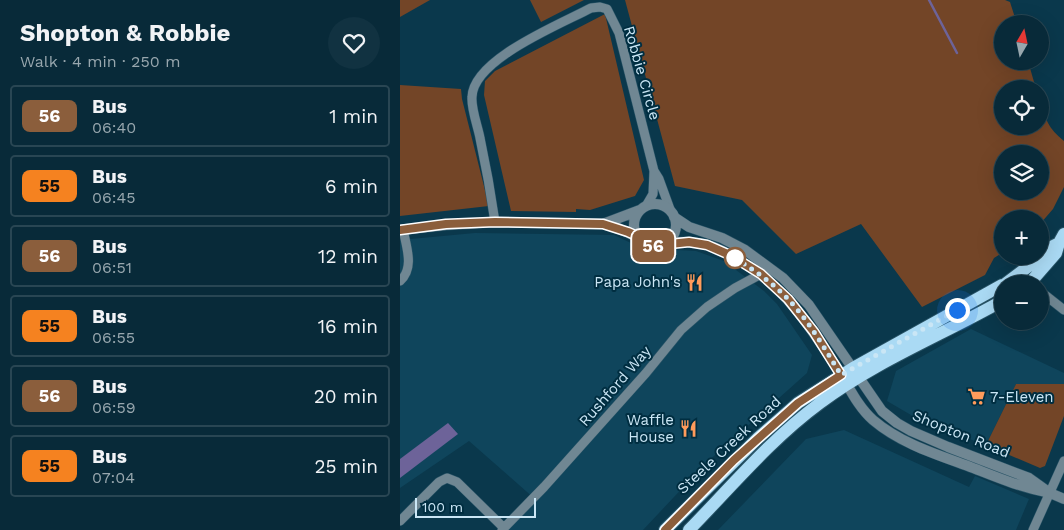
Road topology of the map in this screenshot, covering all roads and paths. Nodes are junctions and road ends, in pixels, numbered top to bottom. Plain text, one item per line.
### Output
1 (654, 172) junction
2 (643, 208) junction
3 (672, 215) junction
4 (495, 222) junction
5 (603, 224) junction
6 (401, 230) edge
7 (637, 236) junction
8 (1061, 239) edge
9 (667, 243) junction
10 (761, 274) junction
11 (1017, 275) edge
12 (1040, 275) edge
13 (400, 282) edge
14 (994, 291) edge
15 (1049, 298) edge
16 (994, 305) edge
17 (1064, 310) edge
18 (856, 372) junction
19 (844, 380) junction
20 (1064, 461) edge
21 (714, 482) junction
22 (1050, 493) junction
23 (1064, 499) edge
24 (400, 521) edge
25 (503, 529) edge
26 (665, 530) edge
27 (676, 530) edge
28 (689, 530) edge
29 (1033, 530) edge

1 - 2 street, Robbie Circle
1 - 3 street, Robbie Circle
1 - 4 street, Robbie Circle
2 - 3 street
2 - 5 street
2 - 7 street
3 - 9 street
3 - 18 street, Shopton Road
4 - 5 street
4 - 6 street
5 - 7 street
6 - 13 street
7 - 9 street
8 - 11 main road, Steele Creek Road
8 - 12 main road, Steele Creek Road
9 - 10 street, Shopton Road
10 - 19 street, Shopton Road
10 - 25 street, Rushford Way
14 - 18 main road, Steele Creek Road
15 - 17 street
16 - 18 main road, Steele Creek Road
18 - 19 main road, Steele Creek Road
18 - 22 street, Shopton Road
19 - 21 main road, Steele Creek Road
19 - 22 street, Shopton Road
19 - 28 main road, Steele Creek Road
20 - 22 street
21 - 26 main road, Steele Creek Road
21 - 27 main road
22 - 23 street, Shopton Road
22 - 29 street
24 - 25 street

